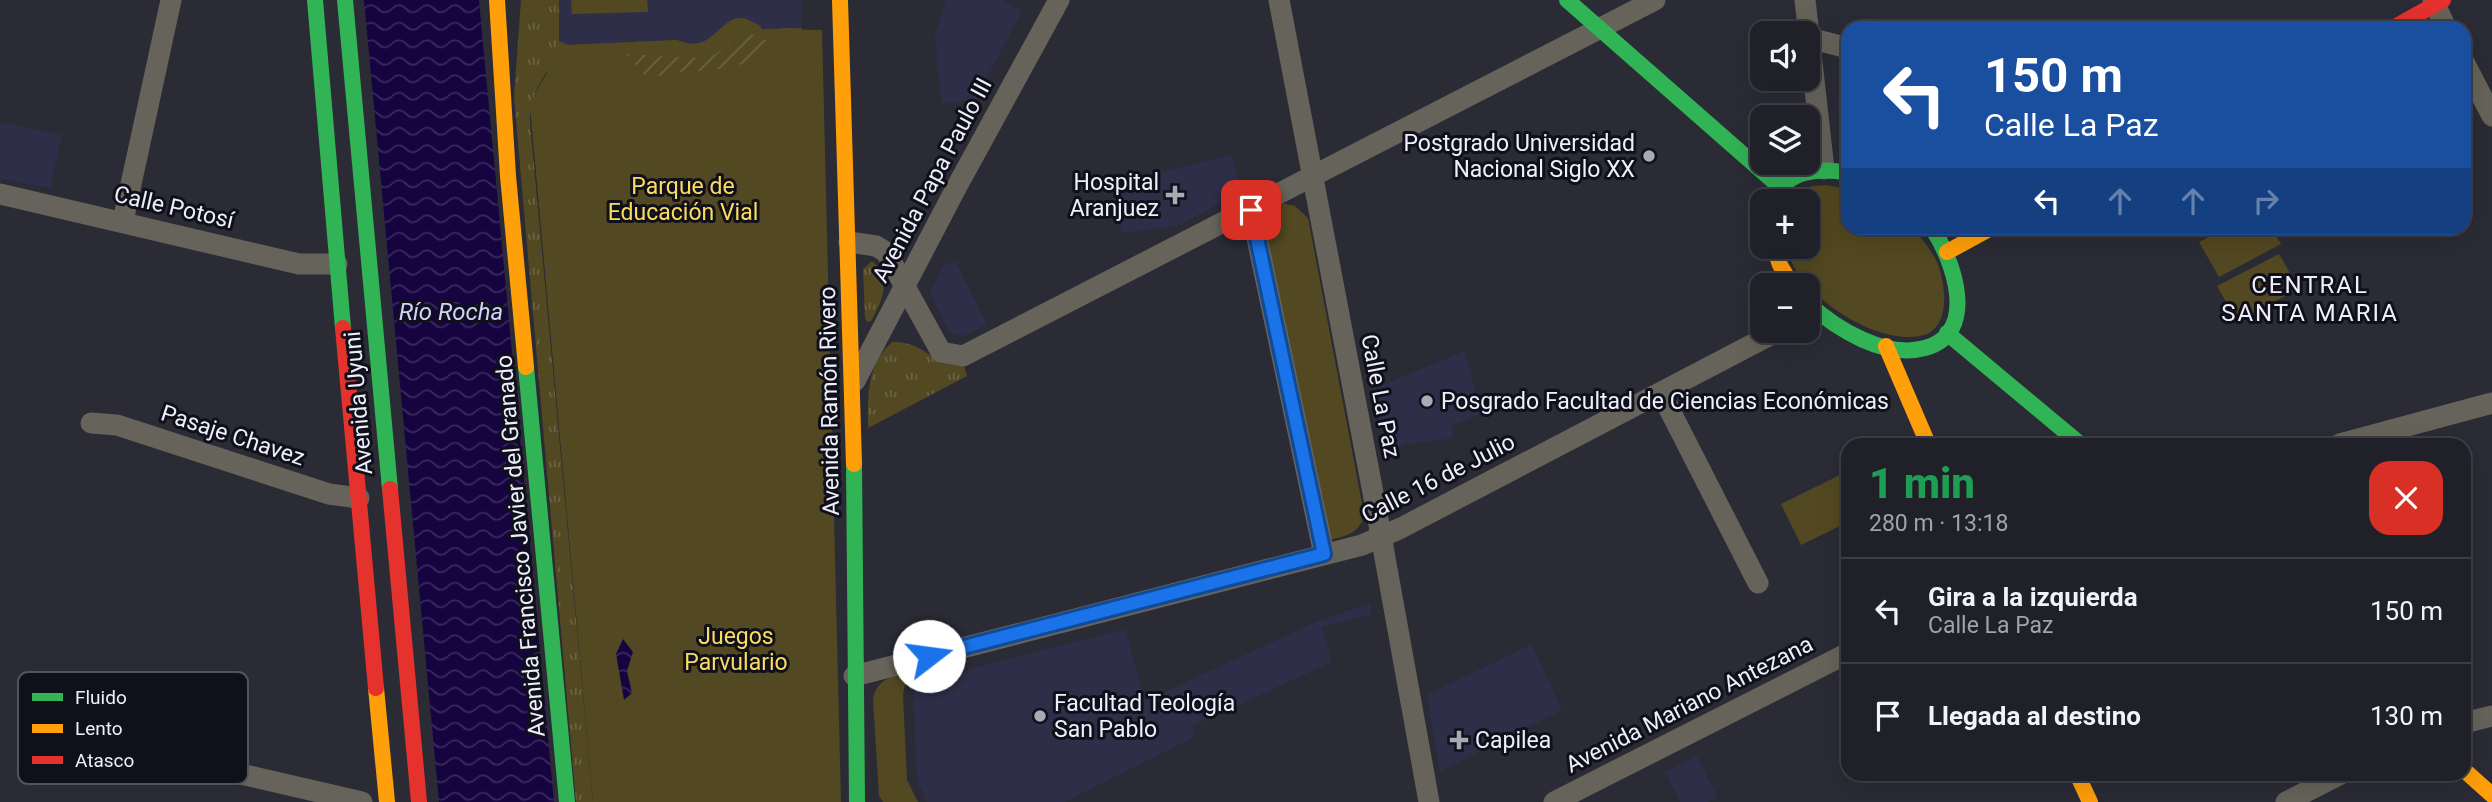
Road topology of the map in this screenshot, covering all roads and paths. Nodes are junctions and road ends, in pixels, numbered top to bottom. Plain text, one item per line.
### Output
1 (171, 0) edge
2 (314, 0) edge
3 (344, 0) edge
4 (497, 0) edge
5 (505, 0) edge
6 (840, 0) edge
7 (1059, 0) edge
8 (1279, 0) edge
9 (1567, 0) edge
10 (1656, 0) edge
11 (1805, 0) edge
12 (2437, 2) edge
13 (1808, 21) edge
14 (2405, 21) edge
15 (2444, 21) edge
16 (498, 29) junction
17 (1600, 29) junction
18 (1820, 41) edge
19 (1841, 46) edge
20 (2471, 76) edge
21 (1816, 91) edge
22 (2492, 116) edge
23 (1824, 169) junction
24 (1841, 172) edge
25 (1312, 176) junction
26 (1772, 189) edge
27 (1783, 189) edge
28 (0, 194) edge
29 (1251, 210) junction
30 (123, 221) junction
31 (1936, 235) edge
32 (1978, 235) edge
33 (849, 242) junction
34 (1947, 252) junction
35 (337, 264) junction
36 (906, 286) junction
37 (1820, 315) edge
38 (1947, 333) junction
39 (1755, 343) edge
40 (1886, 346) junction
41 (853, 386) junction
42 (1661, 393) junction
43 (2492, 402) edge
44 (91, 423) dead end
45 (1925, 438) edge
46 (2073, 438) edge
47 (2362, 438) edge
48 (359, 498) junction
49 (1382, 538) junction
50 (1324, 554) junction
51 (1758, 583) dead end
52 (1841, 657) edge
53 (855, 676) junction
54 (2492, 716) edge
55 (2471, 721) edge
56 (248, 776) edge
57 (2471, 777) edge
58 (2080, 781) edge
59 (2327, 781) edge
60 (2492, 795) edge
61 (362, 802) edge
62 (387, 802) edge
63 (419, 802) edge
64 (566, 802) edge
65 (857, 802) edge
66 (1429, 802) edge
67 (1554, 802) edge
68 (2090, 802) edge
69 (2286, 802) edge

1 - 30 street
2 - 35 main road, Avenida Uyuni
3 - 63 main road, Avenida Uyuni
4 - 16 main road, Avenida Francisco Javier del Granado
5 - 16 main road
6 - 33 main road, Avenida Ramón Rivero
7 - 36 street, Avenida Papa Paulo III
8 - 25 street, Calle La Paz
9 - 17 main road
10 - 17 street
11 - 13 street
12 - 14 main road
12 - 15 street
16 - 64 main road, Avenida Francisco Javier del Granado
17 - 25 street
17 - 26 main road
18 - 19 street
20 - 22 street
21 - 23 street
23 - 24 main road
23 - 27 main road
25 - 29 street
25 - 49 street, Calle La Paz
28 - 30 street, Calle Potosí
29 - 36 street
29 - 50 street
30 - 35 street, Calle Potosí
31 - 34 main road
32 - 34 main road
33 - 36 street
33 - 41 main road, Avenida Ramón Rivero
34 - 38 main road
35 - 48 main road, Avenida Uyuni
36 - 41 street, Avenida Papa Paulo III
37 - 40 main road
38 - 40 main road
38 - 46 main road
39 - 42 street, Calle 16 de Julio
40 - 45 main road
41 - 53 main road, Avenida Ramón Rivero
42 - 49 street, Calle 16 de Julio
42 - 51 street
43 - 47 street
44 - 48 street, Pasaje Chavez
48 - 62 main road, Avenida Uyuni
49 - 50 street, Calle 16 de Julio
49 - 66 street, Calle La Paz
50 - 53 street, Calle 16 de Julio
52 - 67 street, Avenida Mariano Antezana
53 - 65 main road, Avenida Ramón Rivero
54 - 55 street
56 - 61 street
57 - 60 main road
58 - 68 main road
59 - 69 street

